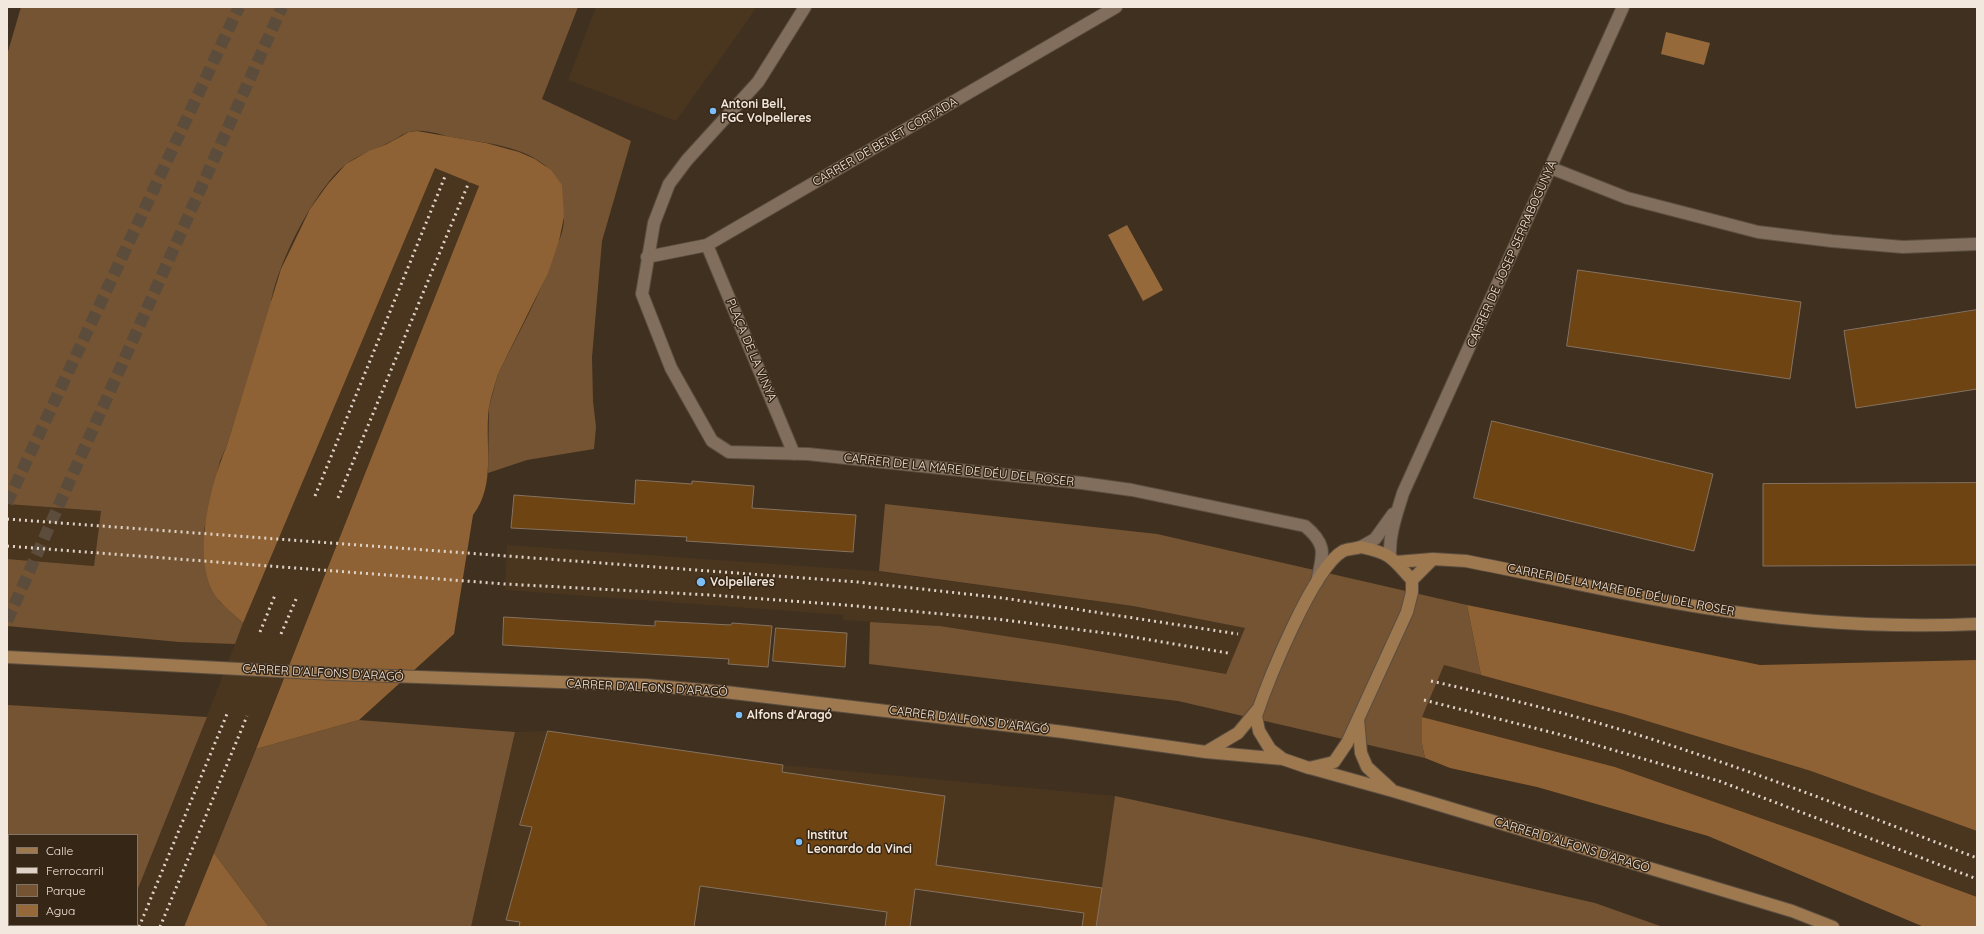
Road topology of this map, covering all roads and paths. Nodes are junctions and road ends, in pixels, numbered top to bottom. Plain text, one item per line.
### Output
1 (805, 7) edge
2 (1116, 7) edge
3 (1623, 7) edge
4 (1551, 168) junction
5 (1977, 244) edge
6 (707, 245) junction
7 (647, 257) junction
8 (794, 454) junction
9 (1400, 501) junction
10 (1361, 547) junction
11 (1393, 559) junction
12 (1433, 559) junction
13 (1412, 580) junction
14 (1317, 582) junction
15 (1977, 624) edge
16 (7, 657) edge
17 (1259, 708) junction
18 (1358, 719) junction
19 (1206, 752) junction
20 (1283, 759) junction
21 (1309, 768) junction
22 (1394, 791) junction
23 (1833, 927) edge

1 - 7 street
2 - 6 street, CARRER DE BENET CORTADA
3 - 4 street, CARRER DE JOSEP SERRABOGUNYÀ
4 - 5 street
4 - 9 street, CARRER DE JOSEP SERRABOGUNYÀ
6 - 7 street, CARRER DE BENET CORTADA
6 - 8 street, PLAÇA DE LA VINYA
7 - 8 street, CARRER DE LA MARE DE DÉU DEL ROSER
8 - 14 street, CARRER DE LA MARE DE DÉU DEL ROSER
9 - 10 street, CARRER DE JOSEP SERRABOGUNYÀ
9 - 11 street, CARRER DE JOSEP SERRABOGUNYÀ
10 - 11 street
10 - 14 street
11 - 12 street, CARRER DE LA MARE DE DÉU DEL ROSER
11 - 13 street
12 - 13 street
12 - 15 street, CARRER DE LA MARE DE DÉU DEL ROSER
13 - 18 street
14 - 17 street
16 - 19 street, CARRER D'ALFONS D'ARAGÓ, bridge
17 - 19 street
17 - 20 street
18 - 21 street
18 - 22 street
19 - 20 street, CARRER D'ALFONS D'ARAGÓ
20 - 21 street, CARRER D'ALFONS D'ARAGÓ
21 - 22 street, CARRER D'ALFONS D'ARAGÓ
22 - 23 street, CARRER D'ALFONS D'ARAGÓ

